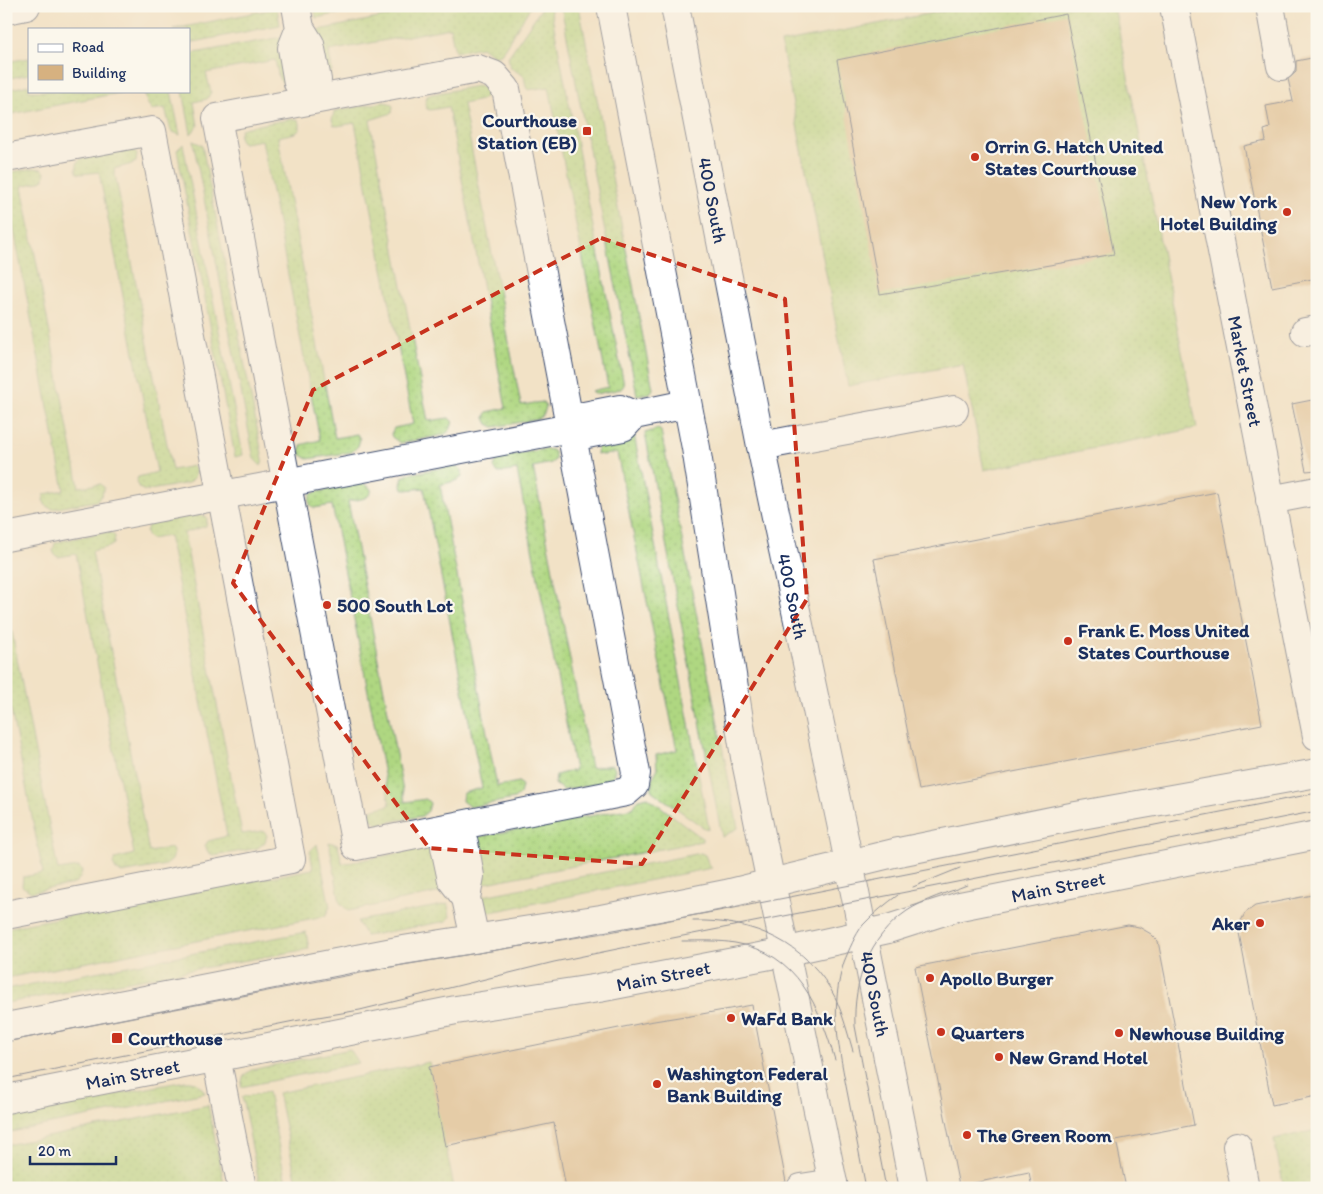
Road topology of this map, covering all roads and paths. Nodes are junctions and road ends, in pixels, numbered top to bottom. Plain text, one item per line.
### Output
1 (26, 6) edge
2 (611, 6) edge
3 (675, 6) edge
4 (1174, 6) edge
5 (1270, 6) edge
6 (6, 10) edge
7 (298, 17) edge
8 (1281, 66) dead end
9 (311, 100) junction
10 (6, 158) edge
11 (688, 404) junction
12 (954, 410) dead end
13 (570, 428) junction
14 (761, 446) junction
15 (286, 483) junction
16 (1317, 491) edge
17 (222, 495) junction
18 (1270, 500) junction
19 (6, 537) edge
20 (1317, 736) edge
21 (1317, 773) edge
22 (453, 827) junction
23 (1317, 835) edge
24 (850, 864) junction
25 (770, 884) junction
26 (6, 915) edge
27 (864, 934) junction
28 (476, 939) junction
29 (786, 952) junction
30 (6, 1027) edge
31 (216, 1057) junction
32 (6, 1099) edge
33 (1237, 1146) dead end
34 (834, 1185) edge
35 (242, 1188) edge
36 (801, 1188) edge
37 (914, 1188) edge
38 (1245, 1188) edge

1 - 6 street
2 - 11 street
3 - 14 street, 400 South
4 - 18 street, Market Street
5 - 8 street
7 - 9 street
9 - 13 street
9 - 15 street
10 - 17 street
11 - 13 street
11 - 25 street
12 - 14 street
13 - 15 street
13 - 22 street
14 - 24 street, 400 South
15 - 17 street
15 - 22 street
16 - 18 street
17 - 19 street
17 - 26 street
18 - 20 street, Market Street
21 - 24 street
22 - 28 street
23 - 27 street, Main Street
24 - 25 street
24 - 27 street, 400 South
25 - 28 street
25 - 29 street
27 - 29 street, Main Street
27 - 37 street, 400 South
28 - 30 street
29 - 31 street, Main Street
29 - 34 street
31 - 32 street, Main Street
31 - 35 street
33 - 38 street
34 - 36 street

